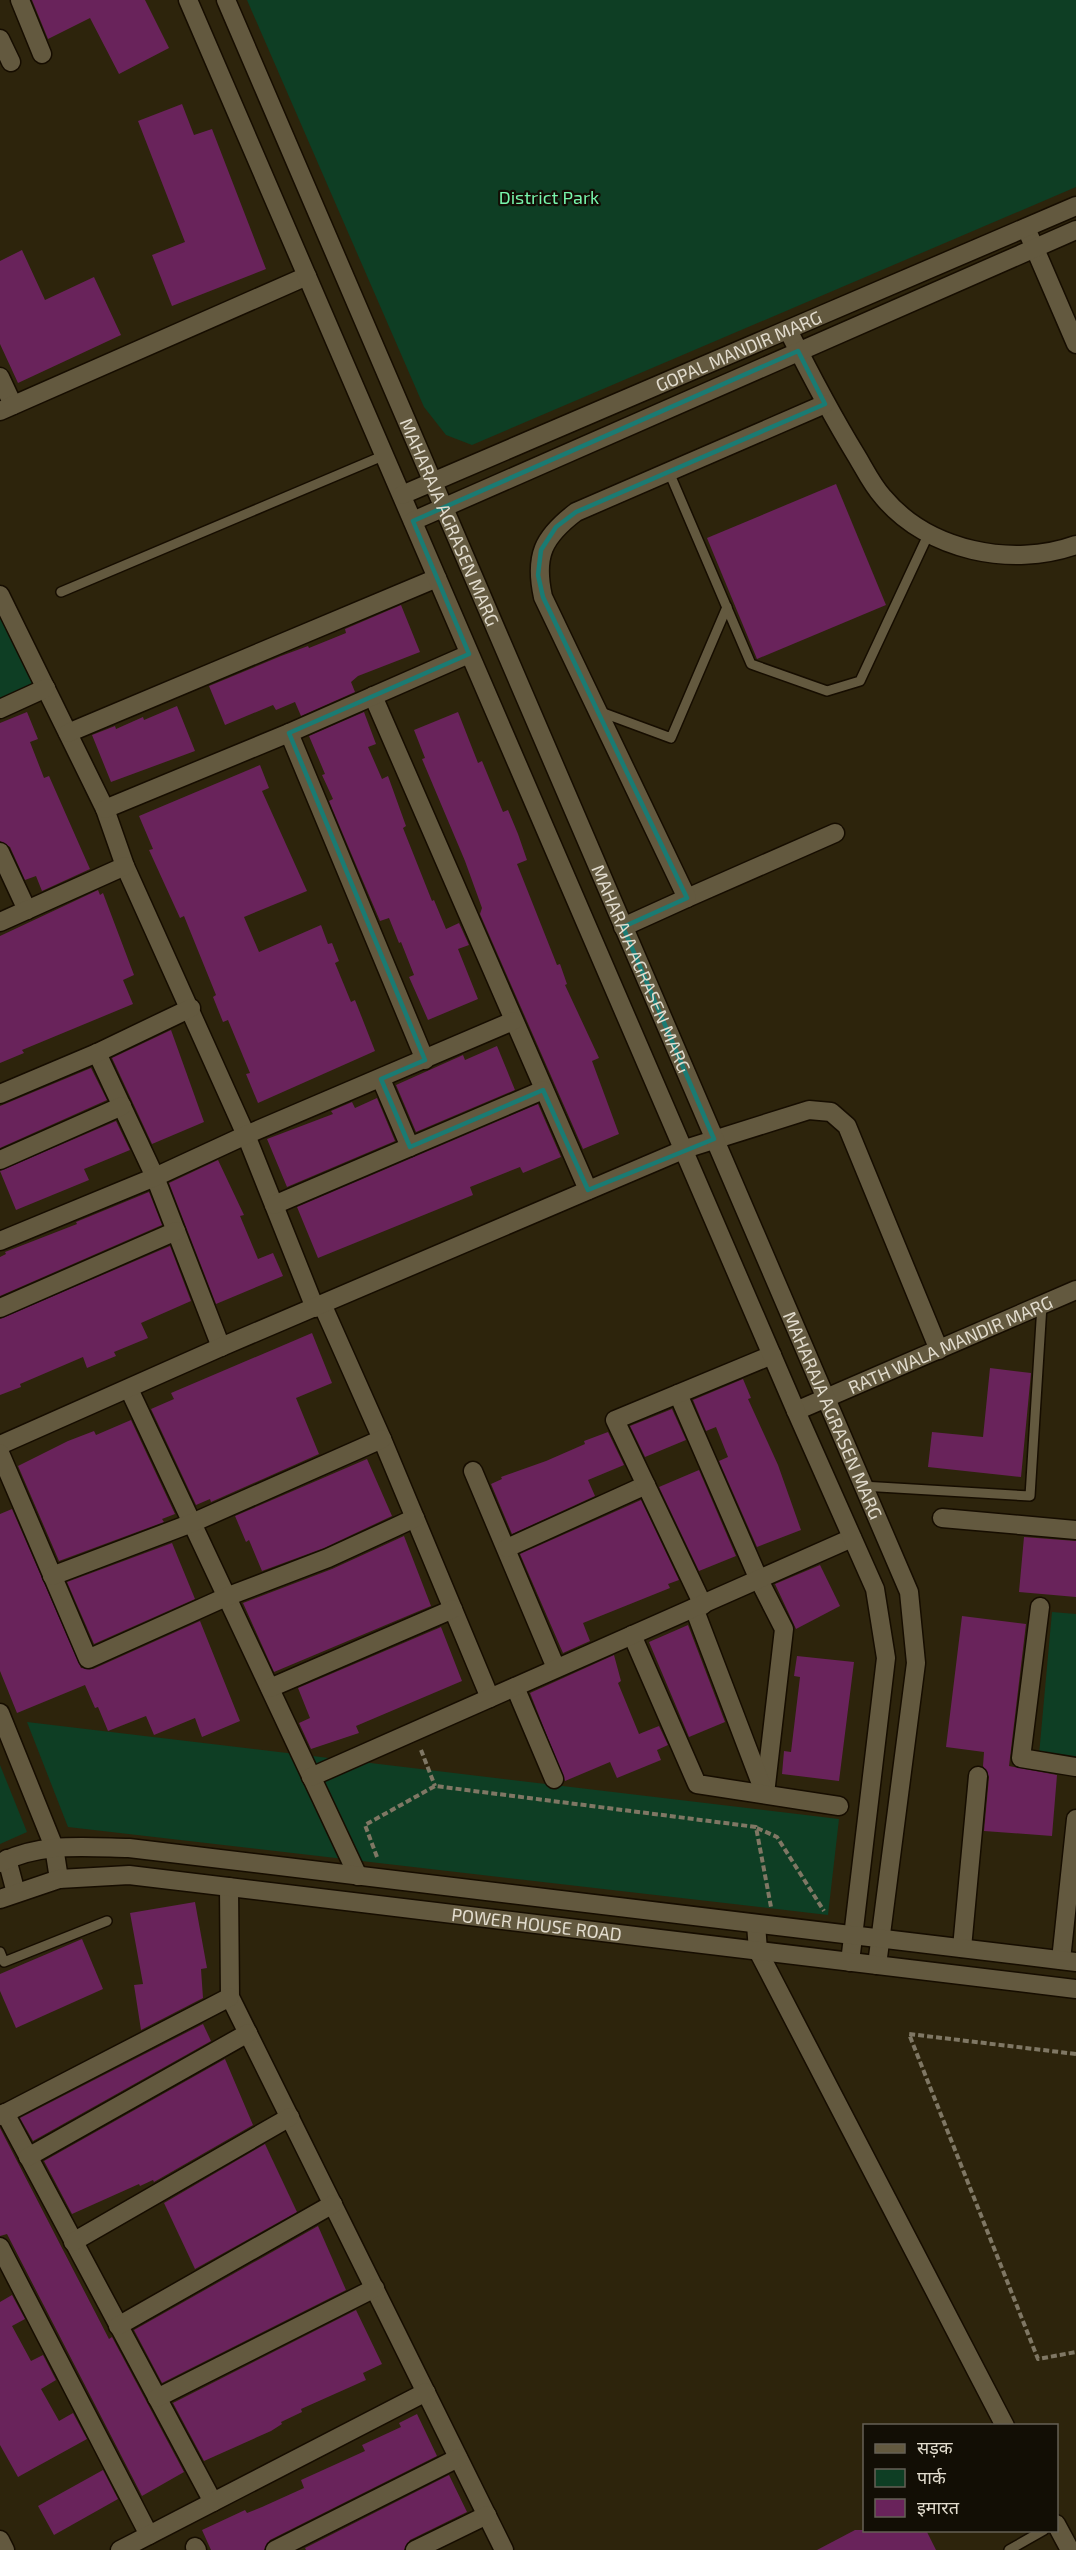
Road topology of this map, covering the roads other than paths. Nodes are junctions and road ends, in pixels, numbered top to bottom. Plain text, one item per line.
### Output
1 (20, 0) edge
2 (189, 0) edge
3 (226, 0) edge
4 (0, 39) edge
5 (42, 54) dead end
6 (11, 62) dead end
7 (1076, 206) edge
8 (1026, 228) junction
9 (1076, 230) edge
10 (1035, 248) junction
11 (307, 276) junction
12 (788, 330) junction
13 (1076, 344) edge
14 (798, 351) junction
15 (0, 377) edge
16 (825, 404) junction
17 (6, 408) edge
18 (385, 455) junction
19 (669, 472) junction
20 (432, 482) junction
21 (402, 495) junction
22 (443, 508) junction
23 (413, 521) junction
24 (929, 533) junction
25 (1076, 545) edge
26 (437, 578) junction
27 (61, 592) dead end
28 (0, 595) edge
29 (727, 607) junction
30 (469, 654) junction
31 (46, 688) junction
32 (373, 696) junction
33 (0, 709) edge
34 (597, 710) junction
35 (68, 733) junction
36 (289, 733) junction
37 (105, 809) junction
38 (835, 833) dead end
39 (0, 852) edge
40 (125, 866) junction
41 (687, 897) junction
42 (27, 910) junction
43 (0, 922) edge
44 (623, 927) junction
45 (191, 1008) junction
46 (513, 1021) junction
47 (97, 1053) junction
48 (425, 1060) junction
49 (381, 1079) junction
50 (543, 1090) junction
51 (0, 1094) edge
52 (122, 1106) junction
53 (246, 1135) junction
54 (714, 1139) junction
55 (410, 1147) junction
56 (685, 1149) junction
57 (0, 1160) edge
58 (155, 1177) junction
59 (588, 1190) junction
60 (274, 1205) junction
61 (176, 1231) junction
62 (0, 1241) edge
63 (1076, 1290) edge
64 (1042, 1305) junction
65 (318, 1306) junction
66 (0, 1308) edge
67 (221, 1347) junction
68 (939, 1350) junction
69 (772, 1355) junction
70 (129, 1389) junction
71 (678, 1394) junction
72 (825, 1399) junction
73 (796, 1411) junction
74 (382, 1438) junction
75 (0, 1445) edge
76 (0, 1453) edge
77 (474, 1471) dead end
78 (646, 1485) junction
79 (862, 1486) junction
80 (415, 1518) junction
81 (942, 1518) dead end
82 (192, 1523) junction
83 (1076, 1530) edge
84 (852, 1538) junction
85 (507, 1548) junction
86 (52, 1576) junction
87 (759, 1580) junction
88 (226, 1597) junction
89 (698, 1606) junction
90 (1040, 1607) dead end
91 (453, 1609) junction
92 (632, 1635) junction
93 (556, 1668) junction
94 (515, 1687) junction
95 (270, 1688) junction
96 (490, 1698) junction
97 (0, 1713) edge
98 (1076, 1767) edge
99 (978, 1776) dead end
100 (311, 1777) junction
101 (554, 1779) dead end
102 (765, 1794) junction
103 (838, 1806) dead end
104 (1076, 1819) edge
105 (54, 1847) junction
106 (3, 1861) edge
107 (358, 1876) junction
108 (59, 1879) junction
109 (229, 1887) junction
110 (8, 1896) edge
111 (107, 1921) dead end
112 (756, 1924) junction
113 (846, 1934) junction
114 (880, 1938) junction
115 (962, 1948) junction
116 (758, 1951) junction
117 (0, 1952) edge
118 (1069, 1961) edge
119 (850, 1962) junction
120 (877, 1965) junction
121 (1076, 1989) edge
122 (230, 1997) junction
123 (248, 2033) junction
124 (2, 2115) edge
125 (290, 2117) junction
126 (28, 2157) junction
127 (333, 2204) junction
128 (73, 2242) junction
129 (0, 2247) edge
130 (375, 2288) junction
131 (118, 2326) junction
132 (426, 2392) junction
133 (157, 2398) junction
134 (1004, 2424) edge
135 (458, 2458) junction
136 (213, 2502) junction
137 (487, 2515) junction
138 (1058, 2528) edge
139 (1041, 2532) edge
140 (149, 2535) junction
141 (120, 2550) edge
142 (275, 2550) edge
143 (415, 2550) edge
144 (504, 2550) edge
145 (1010, 2550) edge
146 (1070, 2550) edge

1 - 5 street
2 - 11 street, MAHARAJA AGRASEN MARG
3 - 20 street, MAHARAJA AGRASEN MARG
4 - 6 street
7 - 8 street, GOPAL MANDIR MARG
8 - 10 street
8 - 12 street, GOPAL MANDIR MARG
9 - 10 street, GOPAL MANDIR MARG
10 - 13 street
10 - 14 street, GOPAL MANDIR MARG
11 - 17 street
11 - 18 street, MAHARAJA AGRASEN MARG
12 - 14 street
12 - 20 street, GOPAL MANDIR MARG
14 - 16 street
14 - 22 street, GOPAL MANDIR MARG
15 - 17 street
16 - 19 street
16 - 24 street
18 - 21 street, MAHARAJA AGRASEN MARG
18 - 27 lane
19 - 29 lane
19 - 34 street
20 - 21 street, GOPAL MANDIR MARG
20 - 22 street, MAHARAJA AGRASEN MARG
21 - 23 street, MAHARAJA AGRASEN MARG
22 - 23 street, GOPAL MANDIR MARG
22 - 44 street, MAHARAJA AGRASEN MARG
23 - 26 street, MAHARAJA AGRASEN MARG
24 - 25 street
24 - 29 lane
26 - 30 street, MAHARAJA AGRASEN MARG
26 - 35 street
28 - 31 street
29 - 34 lane
30 - 32 street
30 - 56 street, MAHARAJA AGRASEN MARG
31 - 33 street
31 - 35 street
32 - 36 street
32 - 46 street
34 - 41 street
35 - 37 street
36 - 37 street
36 - 48 street
37 - 40 street
38 - 41 street
39 - 42 street
40 - 42 street
40 - 45 street
41 - 44 street
42 - 43 street
44 - 54 street, MAHARAJA AGRASEN MARG
45 - 47 street
45 - 53 street
46 - 48 street
46 - 50 street
47 - 51 street
47 - 52 street
48 - 49 street
49 - 53 street
49 - 55 street
50 - 55 street
50 - 59 street
52 - 57 street
52 - 58 street
53 - 58 street
53 - 60 street
54 - 56 street
54 - 68 street
54 - 72 street, MAHARAJA AGRASEN MARG
55 - 60 street
56 - 59 street
56 - 69 street, MAHARAJA AGRASEN MARG
58 - 61 street
58 - 62 street
59 - 65 street
60 - 65 street
61 - 66 street
61 - 67 street
63 - 64 street, RATH WALA MANDIR MARG
64 - 68 street, RATH WALA MANDIR MARG
64 - 79 lane
65 - 67 street
65 - 74 street
67 - 70 street
68 - 72 street, RATH WALA MANDIR MARG
69 - 71 street
69 - 73 street, MAHARAJA AGRASEN MARG
70 - 75 street
70 - 82 street
71 - 78 street
71 - 87 street
72 - 73 street, RATH WALA MANDIR MARG
72 - 79 street, MAHARAJA AGRASEN MARG
73 - 84 street, MAHARAJA AGRASEN MARG
74 - 80 street
74 - 82 street
76 - 86 street
77 - 85 street
78 - 85 street
78 - 89 street
79 - 114 street, MAHARAJA AGRASEN MARG
80 - 88 street
80 - 91 street
81 - 83 street
82 - 86 street
82 - 88 street
84 - 87 street
84 - 113 street, MAHARAJA AGRASEN MARG
85 - 93 street
86 - 88 street
87 - 89 street
87 - 102 street
88 - 95 street
89 - 92 street
89 - 102 street
90 - 98 street
91 - 95 street
91 - 96 street
92 - 93 street
92 - 102 street
93 - 94 street
94 - 96 street
94 - 101 street
95 - 100 street
96 - 100 street
97 - 105 street
99 - 115 street
100 - 107 street
102 - 103 street
104 - 118 street
105 - 106 street, POWER HOUSE ROAD
105 - 107 street, POWER HOUSE ROAD
105 - 108 street
106 - 110 street
107 - 112 street, POWER HOUSE ROAD
108 - 109 street, POWER HOUSE ROAD
108 - 110 street, POWER HOUSE ROAD
109 - 116 street, POWER HOUSE ROAD
109 - 122 street
111 - 117 lane
112 - 113 street, POWER HOUSE ROAD
112 - 116 street
113 - 114 street, POWER HOUSE ROAD
113 - 119 street, MAHARAJA AGRASEN MARG
114 - 115 street, POWER HOUSE ROAD
114 - 120 street, MAHARAJA AGRASEN MARG
115 - 118 street, POWER HOUSE ROAD
116 - 119 street, POWER HOUSE ROAD
116 - 134 street
119 - 120 street, POWER HOUSE ROAD
120 - 121 street, POWER HOUSE ROAD
122 - 123 street
122 - 124 street
123 - 125 street
123 - 126 street
124 - 126 street
125 - 127 street
125 - 128 street
126 - 128 street
127 - 130 street
127 - 131 street
128 - 131 street
129 - 140 street
130 - 132 street
130 - 133 street
131 - 133 street
132 - 135 street
132 - 136 street
133 - 136 street
135 - 137 street
135 - 142 street
136 - 140 street
137 - 143 street
137 - 144 street
138 - 146 street
139 - 145 lane
140 - 141 street

